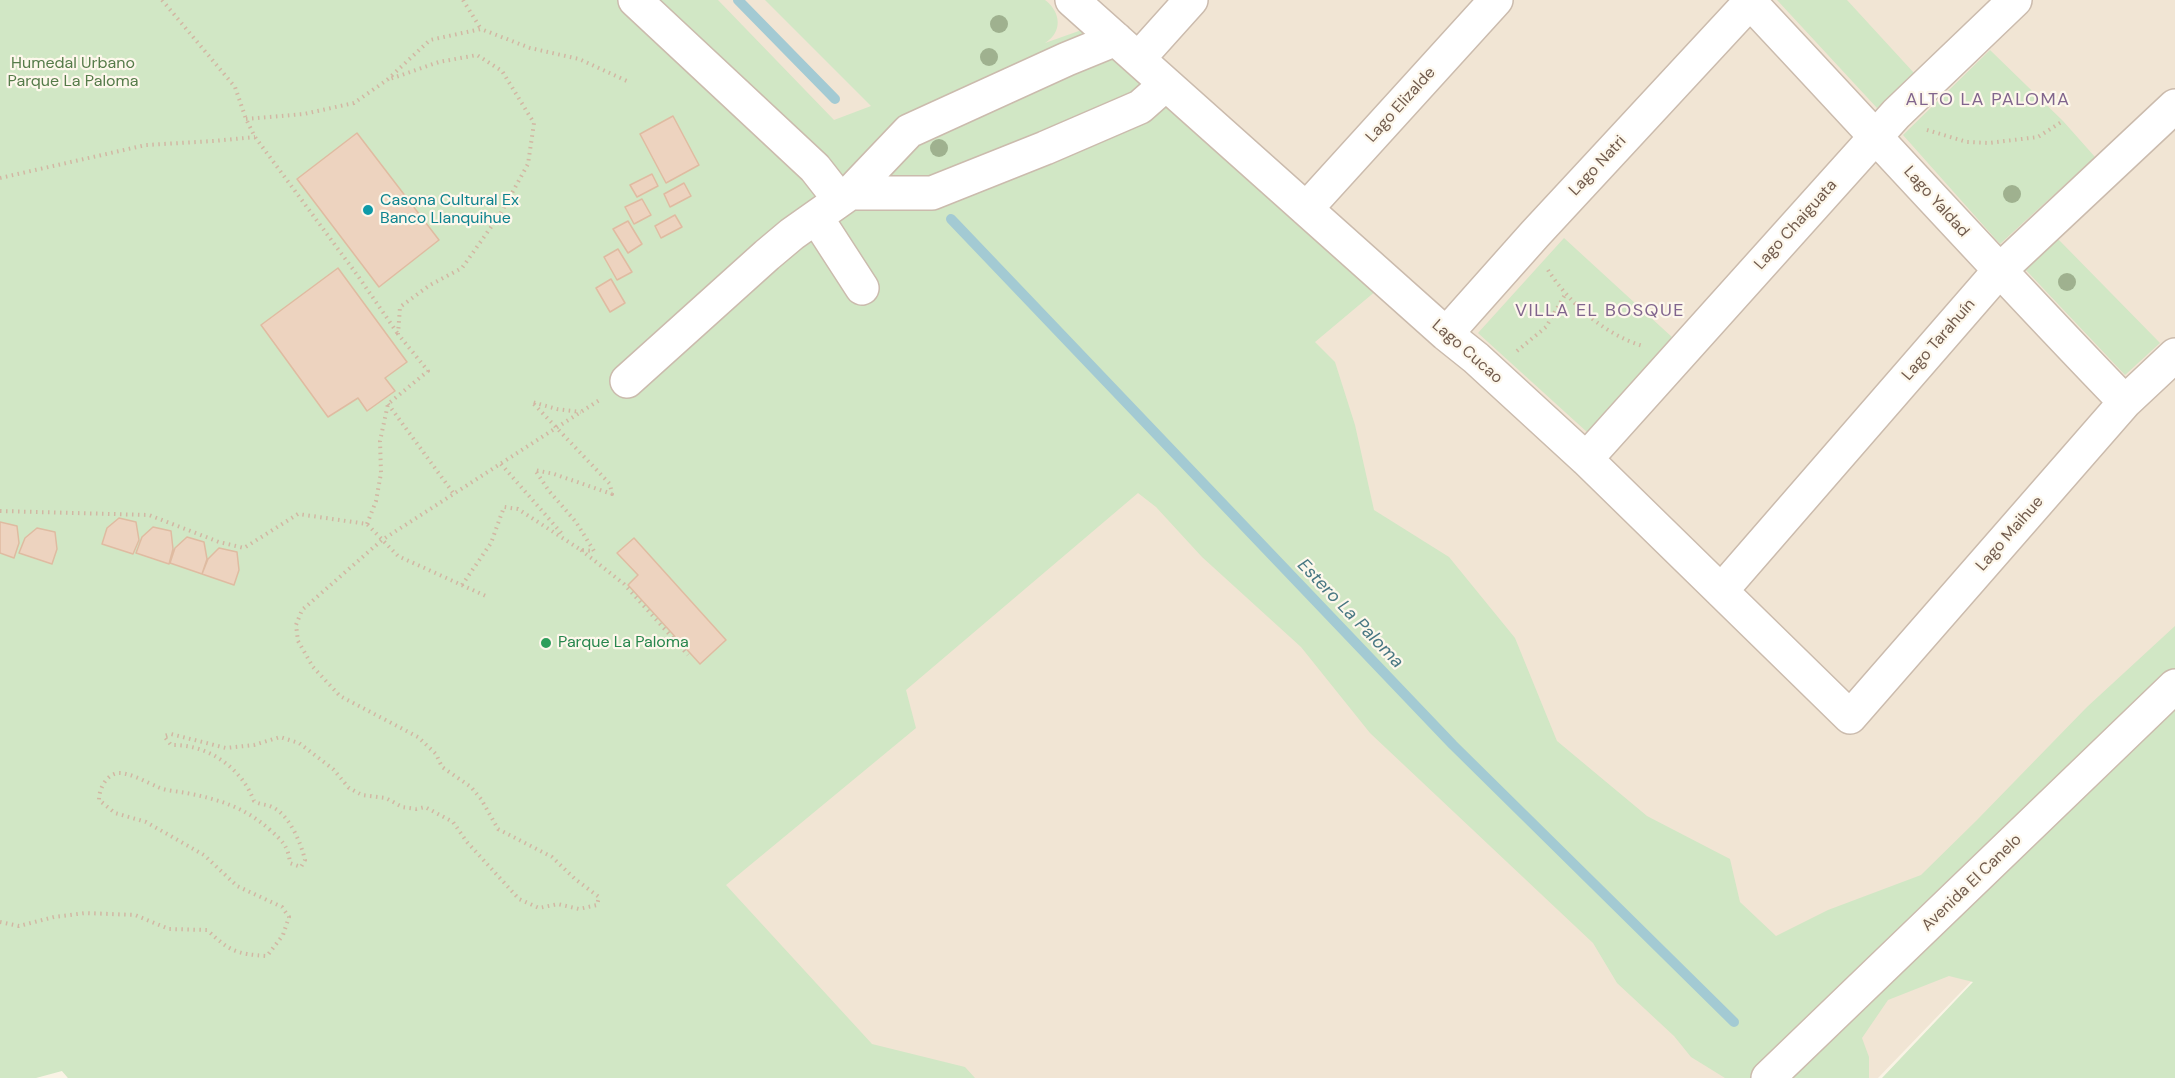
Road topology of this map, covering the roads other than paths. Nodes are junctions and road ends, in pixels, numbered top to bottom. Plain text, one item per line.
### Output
1 (635, 0) edge
2 (1072, 0) edge
3 (1191, 0) edge
4 (1496, 0) edge
5 (2015, 0) edge
6 (1750, 1) edge
7 (1127, 49) junction
8 (1166, 84) junction
9 (2175, 106) edge
10 (1886, 125) junction
11 (836, 203) junction
12 (1306, 209) junction
13 (1999, 271) junction
14 (862, 288) dead end
15 (1446, 334) junction
16 (2175, 355) edge
17 (627, 381) dead end
18 (2125, 402) junction
19 (1586, 459) junction
20 (1721, 591) junction
21 (2175, 686) edge
22 (1850, 717) joint
23 (1768, 1078) edge

1 - 11 street
2 - 7 street, Lago Cucao
3 - 7 street
4 - 12 street, Lago Elizalde
5 - 10 street, Lago Chaiguata
6 - 10 street, Lago Yaldad
6 - 15 street, Lago Natri
7 - 8 street, Lago Cucao
7 - 11 street
8 - 11 street
8 - 12 street, Lago Cucao
9 - 13 street, Lago Tarahuín
10 - 13 street, Lago Yaldad
10 - 19 street, Lago Chaiguata
11 - 14 street
11 - 17 street
12 - 15 street, Lago Cucao
13 - 18 street, Lago Yaldad
13 - 20 street, Lago Tarahuín
15 - 19 street, Lago Cucao
16 - 18 street, Lago Maihue
18 - 22 street, Lago Maihue
19 - 20 street, Lago Cucao
20 - 22 street, Lago Cucao
21 - 23 street, Avenida El Canelo

